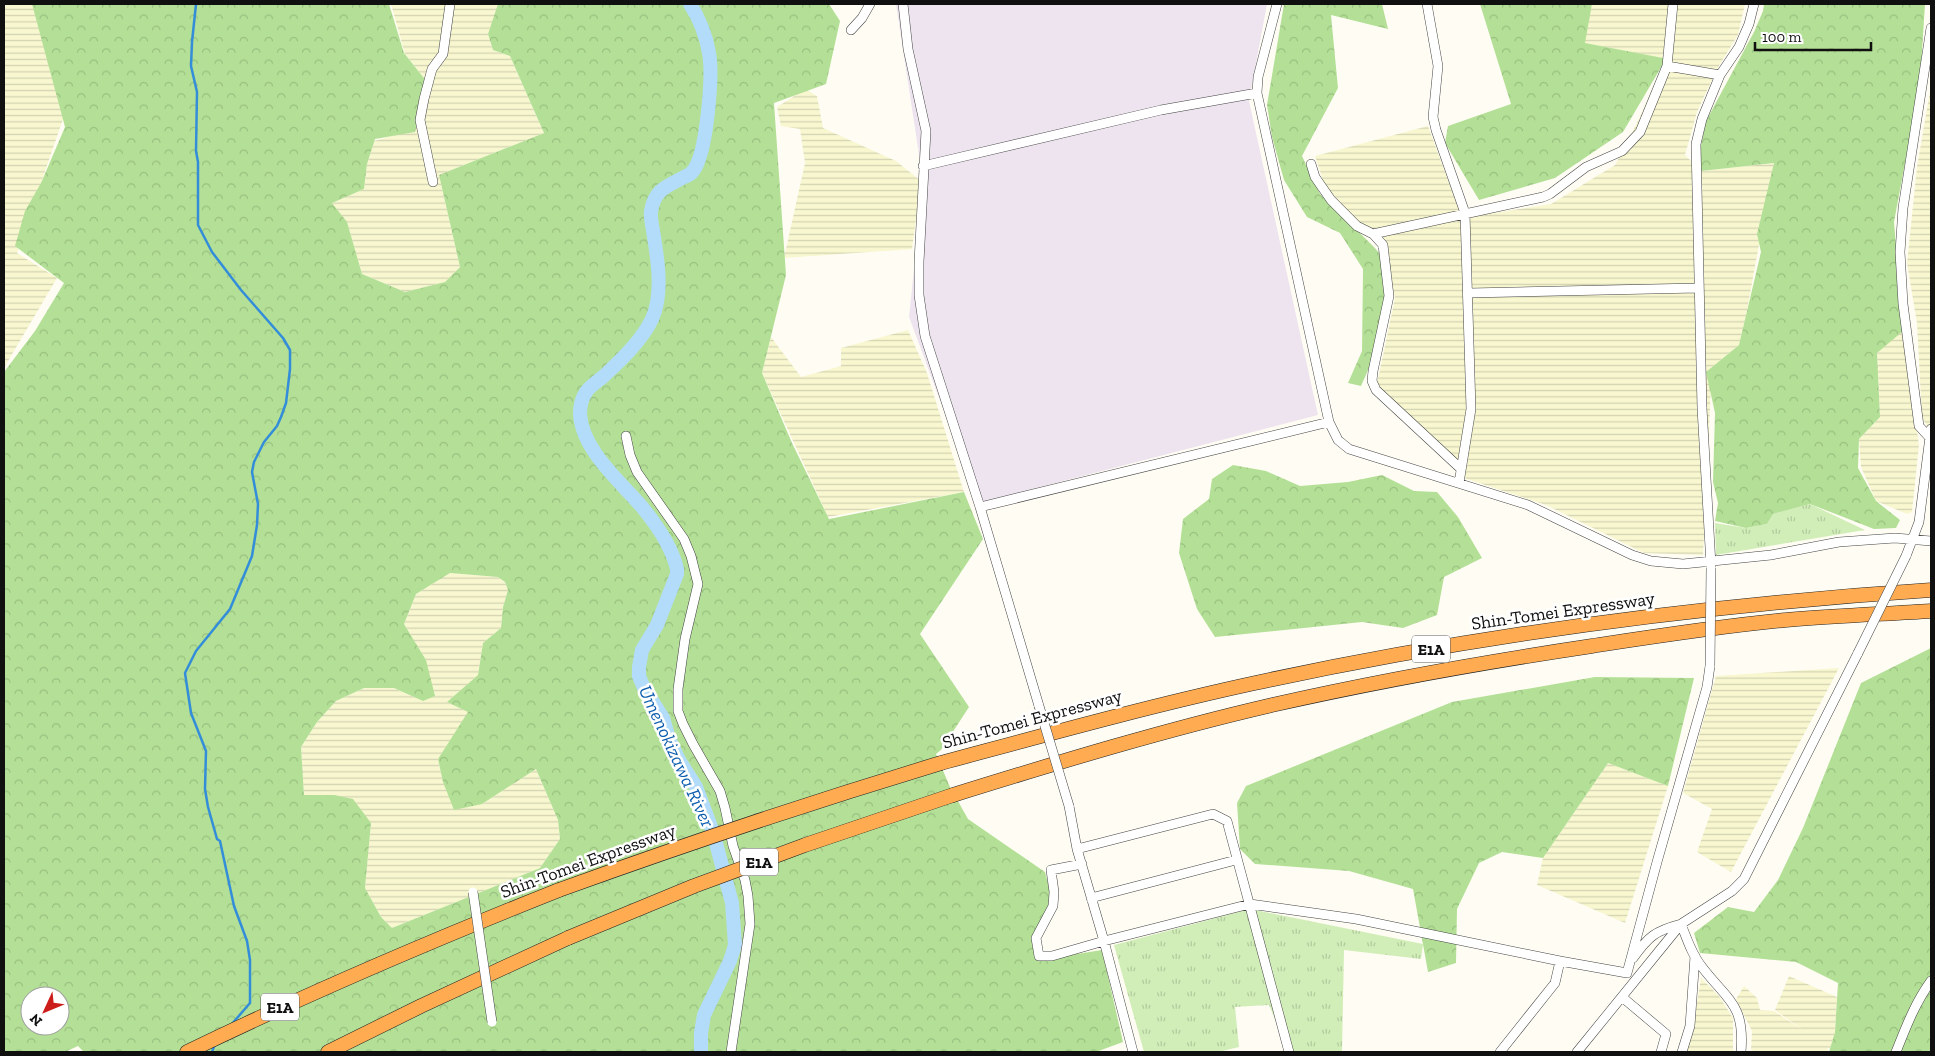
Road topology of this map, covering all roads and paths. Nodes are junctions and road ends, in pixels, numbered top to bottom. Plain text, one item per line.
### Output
1 (450, 4) edge
2 (870, 4) edge
3 (903, 4) edge
4 (1277, 4) edge
5 (1427, 4) edge
6 (1673, 4) edge
7 (1754, 4) edge
8 (1931, 28) edge
9 (850, 30) dead end
10 (1667, 66) junction
11 (1720, 75) junction
12 (1257, 93) junction
13 (1311, 164) dead end
14 (924, 166) junction
15 (433, 182) dead end
16 (1465, 213) junction
17 (1373, 234) junction
18 (1698, 288) junction
19 (1469, 293) junction
20 (1329, 422) junction
21 (1930, 433) edge
22 (626, 436) dead end
23 (1460, 468) junction
24 (1459, 483) junction
25 (980, 507) junction
26 (1913, 538) junction
27 (1931, 541) edge
28 (1711, 564) junction
29 (1931, 590) edge
30 (1931, 611) edge
31 (1077, 849) junction
32 (1236, 860) junction
33 (1082, 864) junction
34 (473, 892) dead end
35 (1091, 898) junction
36 (1250, 904) junction
37 (1681, 924) junction
38 (1104, 941) junction
39 (1695, 956) junction
40 (1560, 961) junction
41 (1627, 973) junction
42 (1638, 976) junction
43 (1931, 981) edge
44 (1622, 997) junction
45 (492, 1022) dead end
46 (187, 1052) edge
47 (328, 1052) edge
48 (731, 1052) edge
49 (1131, 1052) edge
50 (1289, 1052) edge
51 (1500, 1052) edge
52 (1577, 1052) edge
53 (1661, 1052) edge
54 (1682, 1052) edge
55 (1740, 1052) edge
56 (1896, 1052) edge

1 - 15 street
2 - 9 street
3 - 14 street
4 - 12 street
5 - 16 street
6 - 10 street
7 - 11 street
8 - 21 street
10 - 11 street
10 - 16 street
11 - 18 street
12 - 14 street
12 - 20 street
13 - 17 street
14 - 25 street
16 - 17 street
16 - 19 street
17 - 23 street
18 - 19 street
18 - 28 street
19 - 23 street
20 - 24 street
20 - 25 street
21 - 26 street
22 - 48 street
23 - 24 street
24 - 28 street
25 - 31 street, bridge
26 - 27 street
26 - 28 street
26 - 37 street, bridge
28 - 41 street, bridge
29 - 46 highway, Shin-Tomei Expressway / E1A, bridge
30 - 47 highway, E1A, bridge
31 - 32 street
31 - 33 street
32 - 35 street
32 - 36 street
33 - 35 street
33 - 38 street
34 - 45 street, bridge
35 - 38 street
36 - 38 street
36 - 40 street
36 - 50 street
37 - 39 street
37 - 41 street
37 - 42 street
38 - 49 street
39 - 54 street
39 - 55 street
40 - 41 street
40 - 51 street
41 - 42 street
42 - 44 street
43 - 56 street
44 - 52 street
44 - 53 street

